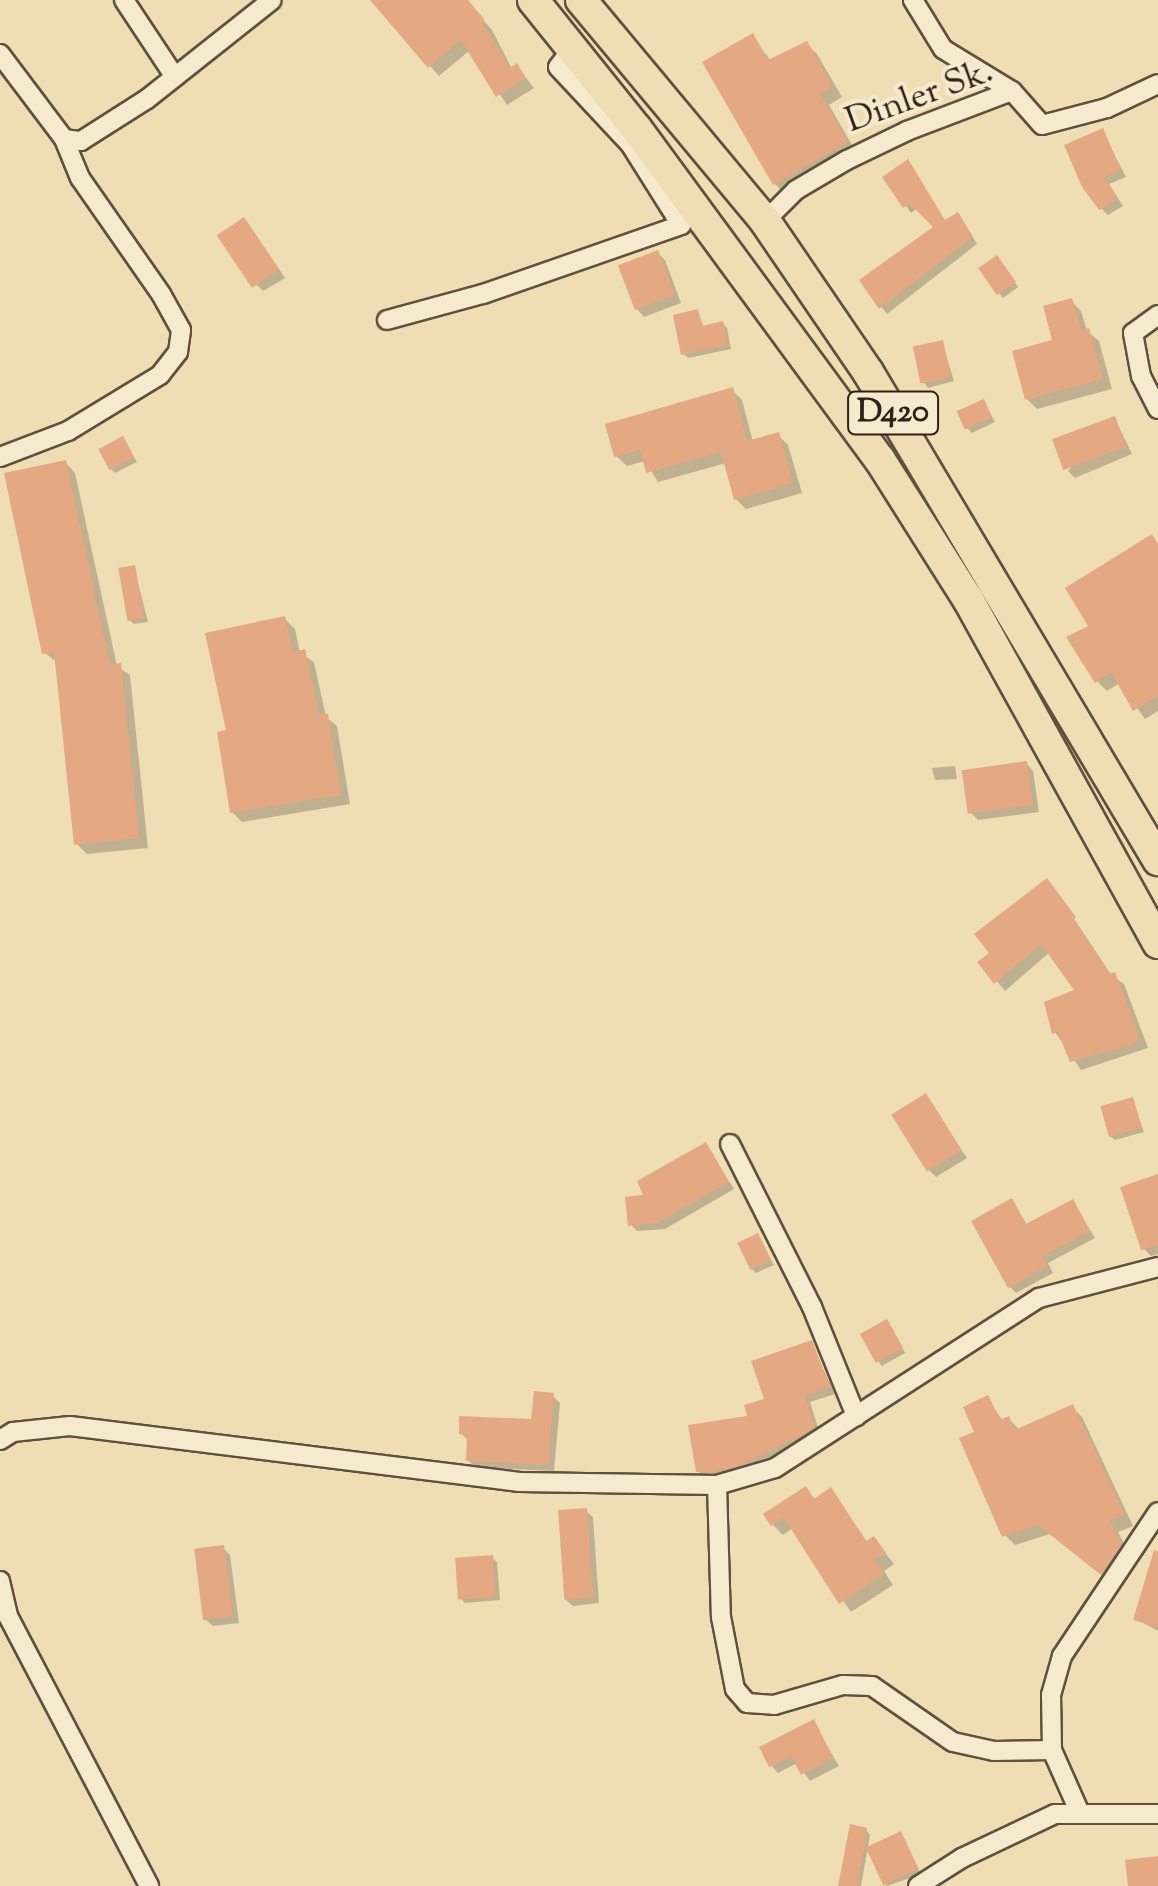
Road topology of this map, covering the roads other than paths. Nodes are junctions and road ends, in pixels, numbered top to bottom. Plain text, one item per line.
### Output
1 (124, 0) edge
2 (272, 0) edge
3 (532, 0) edge
4 (581, 0) edge
5 (913, 0) edge
6 (572, 49) junction
7 (0, 54) edge
8 (175, 78) junction
9 (1158, 84) edge
10 (1012, 92) junction
11 (64, 140) junction
12 (765, 222) junction
13 (1158, 316) edge
14 (387, 320) dead end
15 (1158, 409) edge
16 (0, 457) edge
17 (1158, 860) edge
18 (1158, 944) edge
19 (730, 1144) dead end
20 (1158, 1267) edge
21 (856, 1416) junction
22 (0, 1440) edge
23 (717, 1485) junction
24 (1158, 1512) edge
25 (0, 1581) edge
26 (1052, 1750) junction
27 (1080, 1811) junction
28 (1158, 1814) edge
29 (149, 1886) edge
30 (918, 1886) edge

1 - 8 street
2 - 8 street
3 - 6 highway
4 - 12 highway, D420
5 - 10 street
6 - 14 street
6 - 18 highway
7 - 11 street
8 - 11 street
9 - 10 street, Dinler Sk.
10 - 12 street, Dinler Sk.
11 - 16 street
12 - 17 highway, D420
13 - 15 street
19 - 21 street
20 - 21 street
21 - 23 street
22 - 23 street
23 - 26 street
24 - 26 street
25 - 29 street
26 - 27 street
27 - 28 street
27 - 30 street

